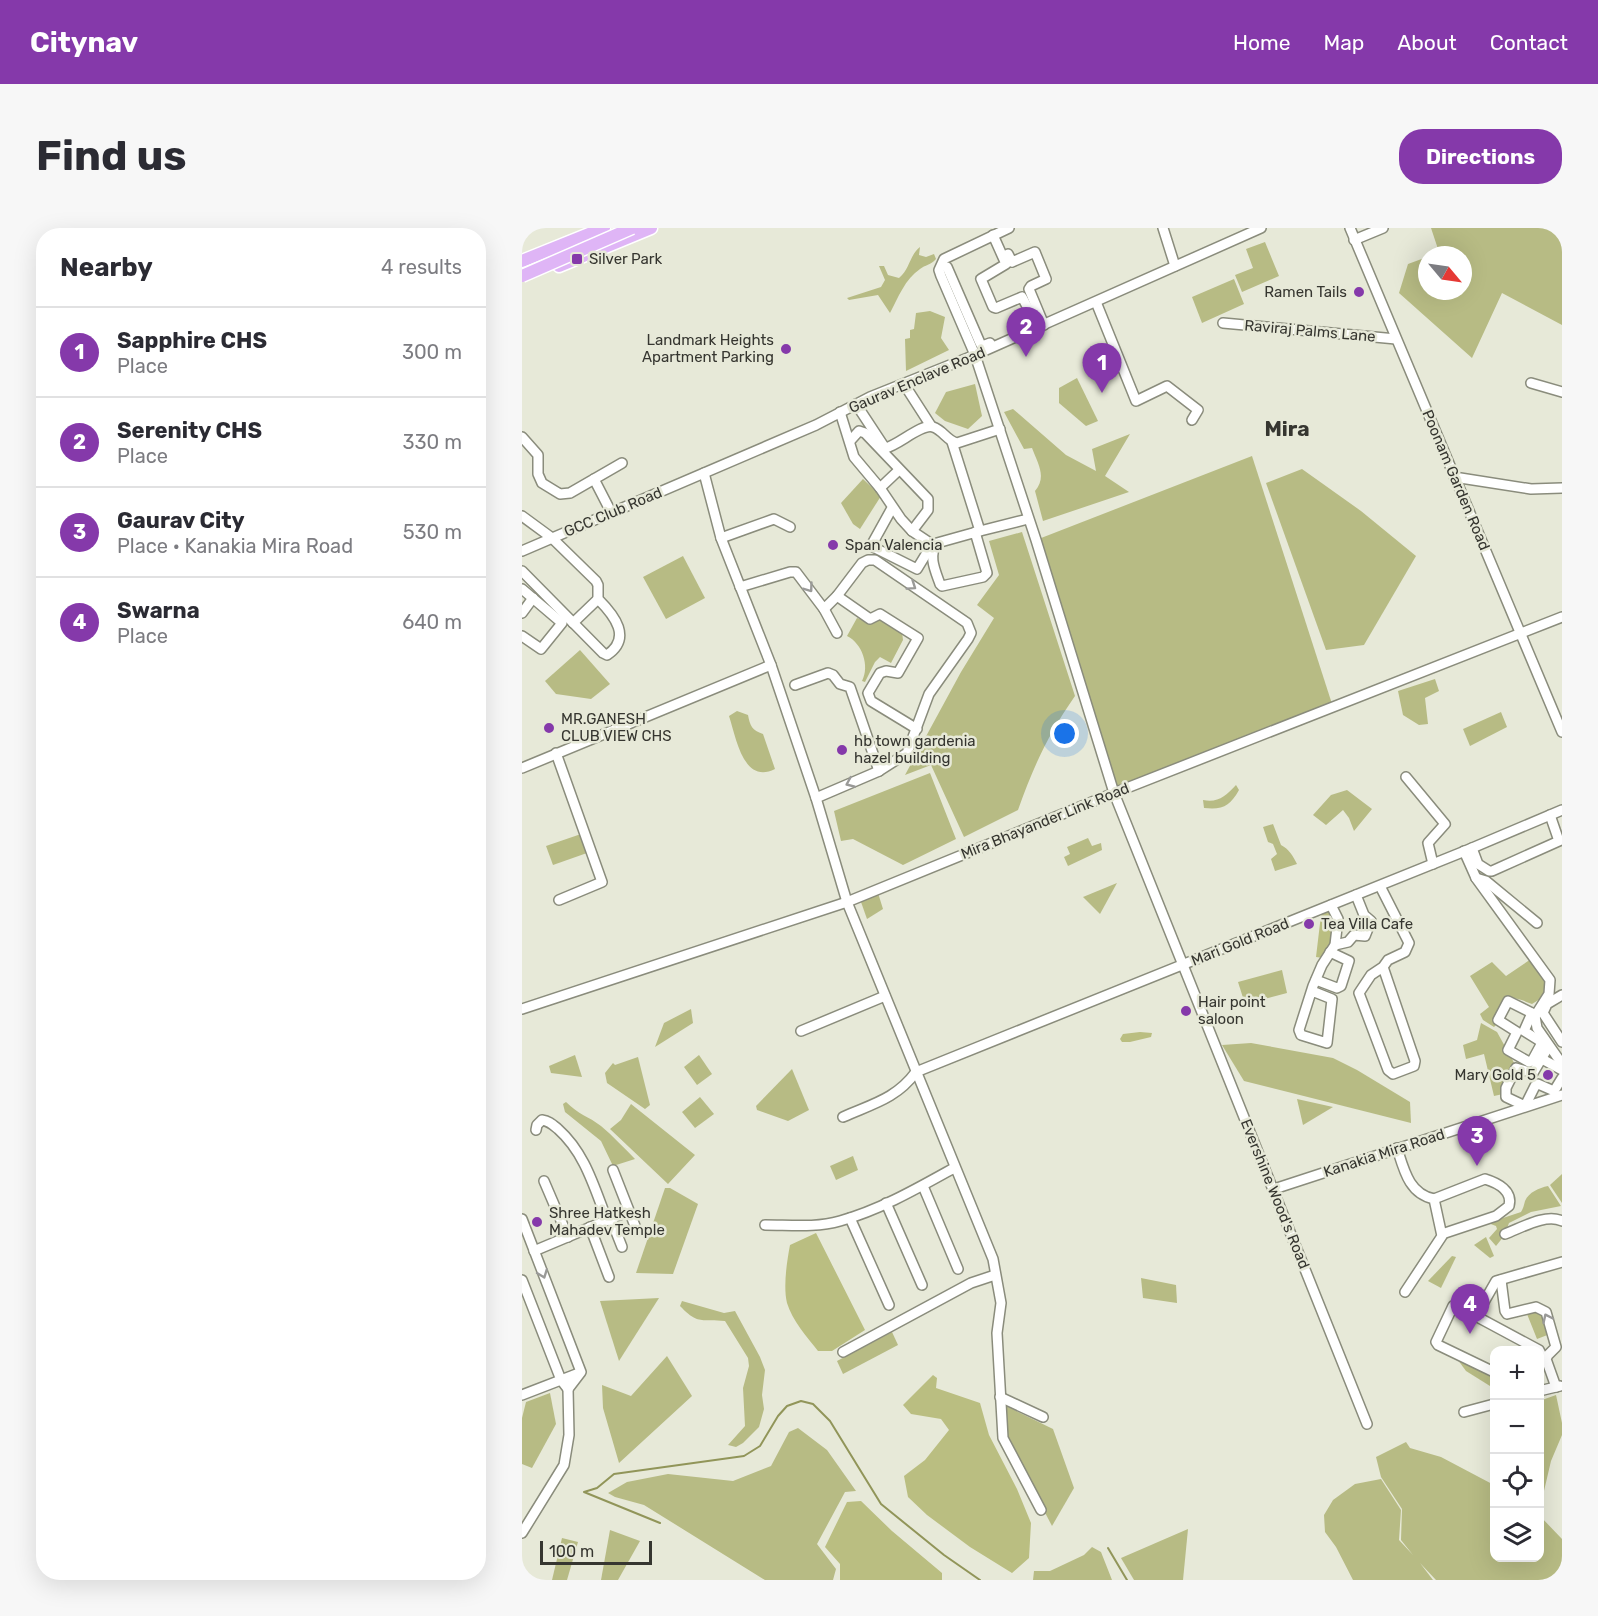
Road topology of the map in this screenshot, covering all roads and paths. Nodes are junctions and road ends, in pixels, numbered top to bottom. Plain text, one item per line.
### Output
1 (593, 228) edge
2 (604, 228) edge
3 (651, 228) edge
4 (1009, 228) edge
5 (1163, 228) edge
6 (1261, 228) edge
7 (1350, 228) edge
8 (1383, 228) edge
9 (631, 232) edge
10 (996, 234) junction
11 (1354, 240) junction
12 (522, 256) edge
13 (522, 261) edge
14 (1175, 266) junction
15 (946, 267) dead end
16 (522, 276) edge
17 (522, 281) edge
18 (949, 284) junction
19 (1096, 302) junction
20 (1223, 323) dead end
21 (1041, 326) junction
22 (1396, 339) junction
23 (992, 348) junction
24 (975, 355) junction
25 (1531, 382) dead end
26 (904, 384) junction
27 (1562, 392) edge
28 (856, 404) junction
29 (840, 412) junction
30 (1192, 420) dead end
31 (931, 426) junction
32 (1000, 429) junction
33 (522, 437) edge
34 (850, 441) junction
35 (952, 442) junction
36 (622, 463) dead end
37 (899, 470) junction
38 (704, 472) junction
39 (1454, 477) junction
40 (594, 479) junction
41 (880, 488) junction
42 (1562, 488) edge
43 (892, 508) junction
44 (611, 512) junction
45 (522, 516) edge
46 (1028, 519) junction
47 (789, 527) dead end
48 (912, 531) junction
49 (978, 532) junction
50 (552, 538) junction
51 (722, 538) junction
52 (522, 551) edge
53 (522, 571) edge
54 (740, 587) junction
55 (522, 589) edge
56 (837, 596) junction
57 (533, 598) junction
58 (598, 599) junction
59 (824, 609) junction
60 (522, 613) edge
61 (1562, 617) edge
62 (573, 623) junction
63 (837, 633) dead end
64 (1521, 633) junction
65 (522, 636) edge
66 (771, 665) junction
67 (795, 685) dead end
68 (917, 729) junction
69 (1562, 732) edge
70 (556, 753) junction
71 (522, 768) edge
72 (879, 771) junction
73 (1407, 777) dead end
74 (1114, 792) junction
75 (816, 798) junction
76 (1562, 810) edge
77 (1550, 815) junction
78 (1468, 850) junction
79 (1433, 864) junction
80 (1476, 878) junction
81 (1380, 886) junction
82 (1356, 895) junction
83 (559, 900) dead end
84 (847, 902) junction
85 (1331, 905) junction
86 (1536, 923) dead end
87 (1332, 948) junction
88 (1183, 965) junction
89 (1383, 967) junction
90 (1316, 980) junction
91 (1311, 991) junction
92 (1562, 995) edge
93 (885, 996) junction
94 (522, 1010) edge
95 (1534, 1013) junction
96 (801, 1031) dead end
97 (1562, 1042) edge
98 (1543, 1043) junction
99 (1542, 1059) junction
100 (1562, 1065) edge
101 (1562, 1070) edge
102 (916, 1072) junction
103 (1562, 1078) edge
104 (1537, 1085) junction
105 (1561, 1094) edge
106 (1545, 1100) junction
107 (843, 1117) dead end
108 (536, 1130) dead end
109 (1397, 1148) junction
110 (954, 1168) junction
111 (613, 1170) dead end
112 (544, 1181) dead end
113 (923, 1186) junction
114 (1274, 1189) junction
115 (1434, 1199) junction
116 (886, 1203) junction
117 (629, 1211) junction
118 (850, 1218) junction
119 (522, 1219) edge
120 (609, 1219) junction
121 (1562, 1221) edge
122 (765, 1225) dead end
123 (591, 1227) junction
124 (638, 1231) dead end
125 (1442, 1234) junction
126 (1505, 1234) dead end
127 (568, 1237) junction
128 (622, 1247) dead end
129 (534, 1251) junction
130 (1562, 1262) edge
131 (958, 1269) dead end
132 (995, 1275) junction
133 (609, 1277) dead end
134 (522, 1280) edge
135 (1500, 1280) junction
136 (922, 1285) dead end
137 (1405, 1292) dead end
138 (889, 1305) dead end
139 (1476, 1316) junction
140 (1532, 1346) edge
141 (843, 1352) dead end
142 (1490, 1370) edge
143 (581, 1372) junction
144 (561, 1380) junction
145 (1559, 1386) edge
146 (1544, 1388) edge
147 (568, 1389) junction
148 (522, 1395) edge
149 (1000, 1397) junction
150 (1490, 1405) edge
151 (1464, 1412) dead end
152 (1043, 1417) dead end
153 (1367, 1424) dead end
154 (1041, 1510) dead end
155 (522, 1533) edge

1 - 12 main road
2 - 13 main road
3 - 9 main road
4 - 10 street
5 - 14 street
6 - 14 street, Gaurav Enclave Road
7 - 11 street, Poonam Garden Road
8 - 11 street
9 - 16 main road, bridge
9 - 17 main road
10 - 18 street
10 - 21 street
10 - 21 street
11 - 22 street, Poonam Garden Road
14 - 19 street, Gaurav Enclave Road
15 - 18 street
18 - 23 street
18 - 24 street, Evershine Wood's Road
19 - 21 street, Gaurav Enclave Road
19 - 30 street
20 - 22 street, Raviraj Palms Lane
21 - 23 street, Gaurav Enclave Road
22 - 39 street, Poonam Garden Road
23 - 24 street, Gaurav Enclave Road
24 - 26 street, Gaurav Enclave Road
24 - 32 street, Evershine Wood's Road
25 - 27 street
26 - 28 street, Gaurav Enclave Road
26 - 31 street
28 - 29 street, Gaurav Enclave Road
28 - 31 street
29 - 34 street
29 - 38 street, Gaurav Enclave Road
31 - 35 street
32 - 35 street
32 - 46 street, Evershine Wood's Road
33 - 40 street
34 - 37 street
34 - 41 street
35 - 49 street
36 - 40 street
37 - 41 street
37 - 48 street
38 - 44 street, GCC Club Road
38 - 51 street
39 - 42 street
39 - 64 street, Poonam Garden Road
40 - 44 street
41 - 43 street
43 - 48 street
43 - 48 street
44 - 50 street, GCC Club Road
45 - 50 street
46 - 49 street
46 - 74 street, Evershine Wood's Road
47 - 51 street
49 - 49 street
50 - 52 street, GCC Club Road
50 - 58 street
51 - 54 street
53 - 62 street
54 -> 59 street
54 - 66 street
55 - 57 street
56 - 59 street
56 - 68 street
56 -> 68 street
57 - 60 street
57 - 65 street
58 - 62 street
58 - 62 street
59 - 63 street
61 - 64 street, Mira Bhayander Link Road
64 - 69 street, Poonam Garden Road
64 - 74 street, Mira Bhayander Link Road
66 - 70 street
66 - 75 street
67 - 72 street
68 - 72 street
70 - 71 street
70 - 83 street
72 -> 75 street
73 - 79 street
74 - 84 street, Mira Bhayander Link Road
74 - 88 street, Evershine Wood's Road
75 - 84 street
76 - 77 street, Mari Gold Road
77 - 78 street, Mari Gold Road
77 - 78 street
78 - 79 street, Mari Gold Road
78 - 80 street
79 - 81 street, Mari Gold Road
80 - 86 street
80 - 95 street
81 - 82 street, Mari Gold Road
81 - 89 street
82 - 85 street, Mari Gold Road
82 - 87 street
84 - 93 street
84 - 94 street, Mira Bhayander Link Road
85 - 87 street
85 - 88 street, Mari Gold Road
87 - 90 street
87 - 90 street
88 - 102 street, Mari Gold Road
88 - 114 street, Evershine Wood's Road
89 - 89 street
90 - 91 street
91 - 91 street
92 - 97 street
93 - 96 street
93 - 102 street
95 - 98 street
95 - 98 street
98 - 99 street
98 - 100 street
99 - 101 street
99 - 104 street
102 - 107 street
102 - 110 street
103 - 104 street
104 - 106 street
105 - 106 street, Kanakia Mira Road
106 - 109 street, Kanakia Mira Road
108 - 120 street
109 - 114 street, Kanakia Mira Road
109 - 115 street
110 - 113 street
110 - 132 street
111 - 117 street
112 - 127 street
113 - 116 street
113 - 131 street
114 - 153 street, Evershine Wood's Road
115 - 125 street
115 - 125 street
116 - 118 street
116 - 136 street
117 - 120 street
117 - 124 street
118 - 122 street
118 - 138 street
119 - 129 street
120 - 123 street
120 - 128 street
121 - 126 street
123 - 127 street
123 - 133 street
125 - 137 street
127 - 129 street
129 -> 143 street
130 - 135 street
132 - 141 street
132 - 149 street
134 - 144 street
135 - 139 street
145 -> 135 street
139 - 140 street
139 - 142 street
143 - 144 street
143 - 147 street
144 - 147 street
144 - 148 street
145 - 146 street
147 - 155 street
149 - 152 street
149 - 154 street
150 - 151 street

